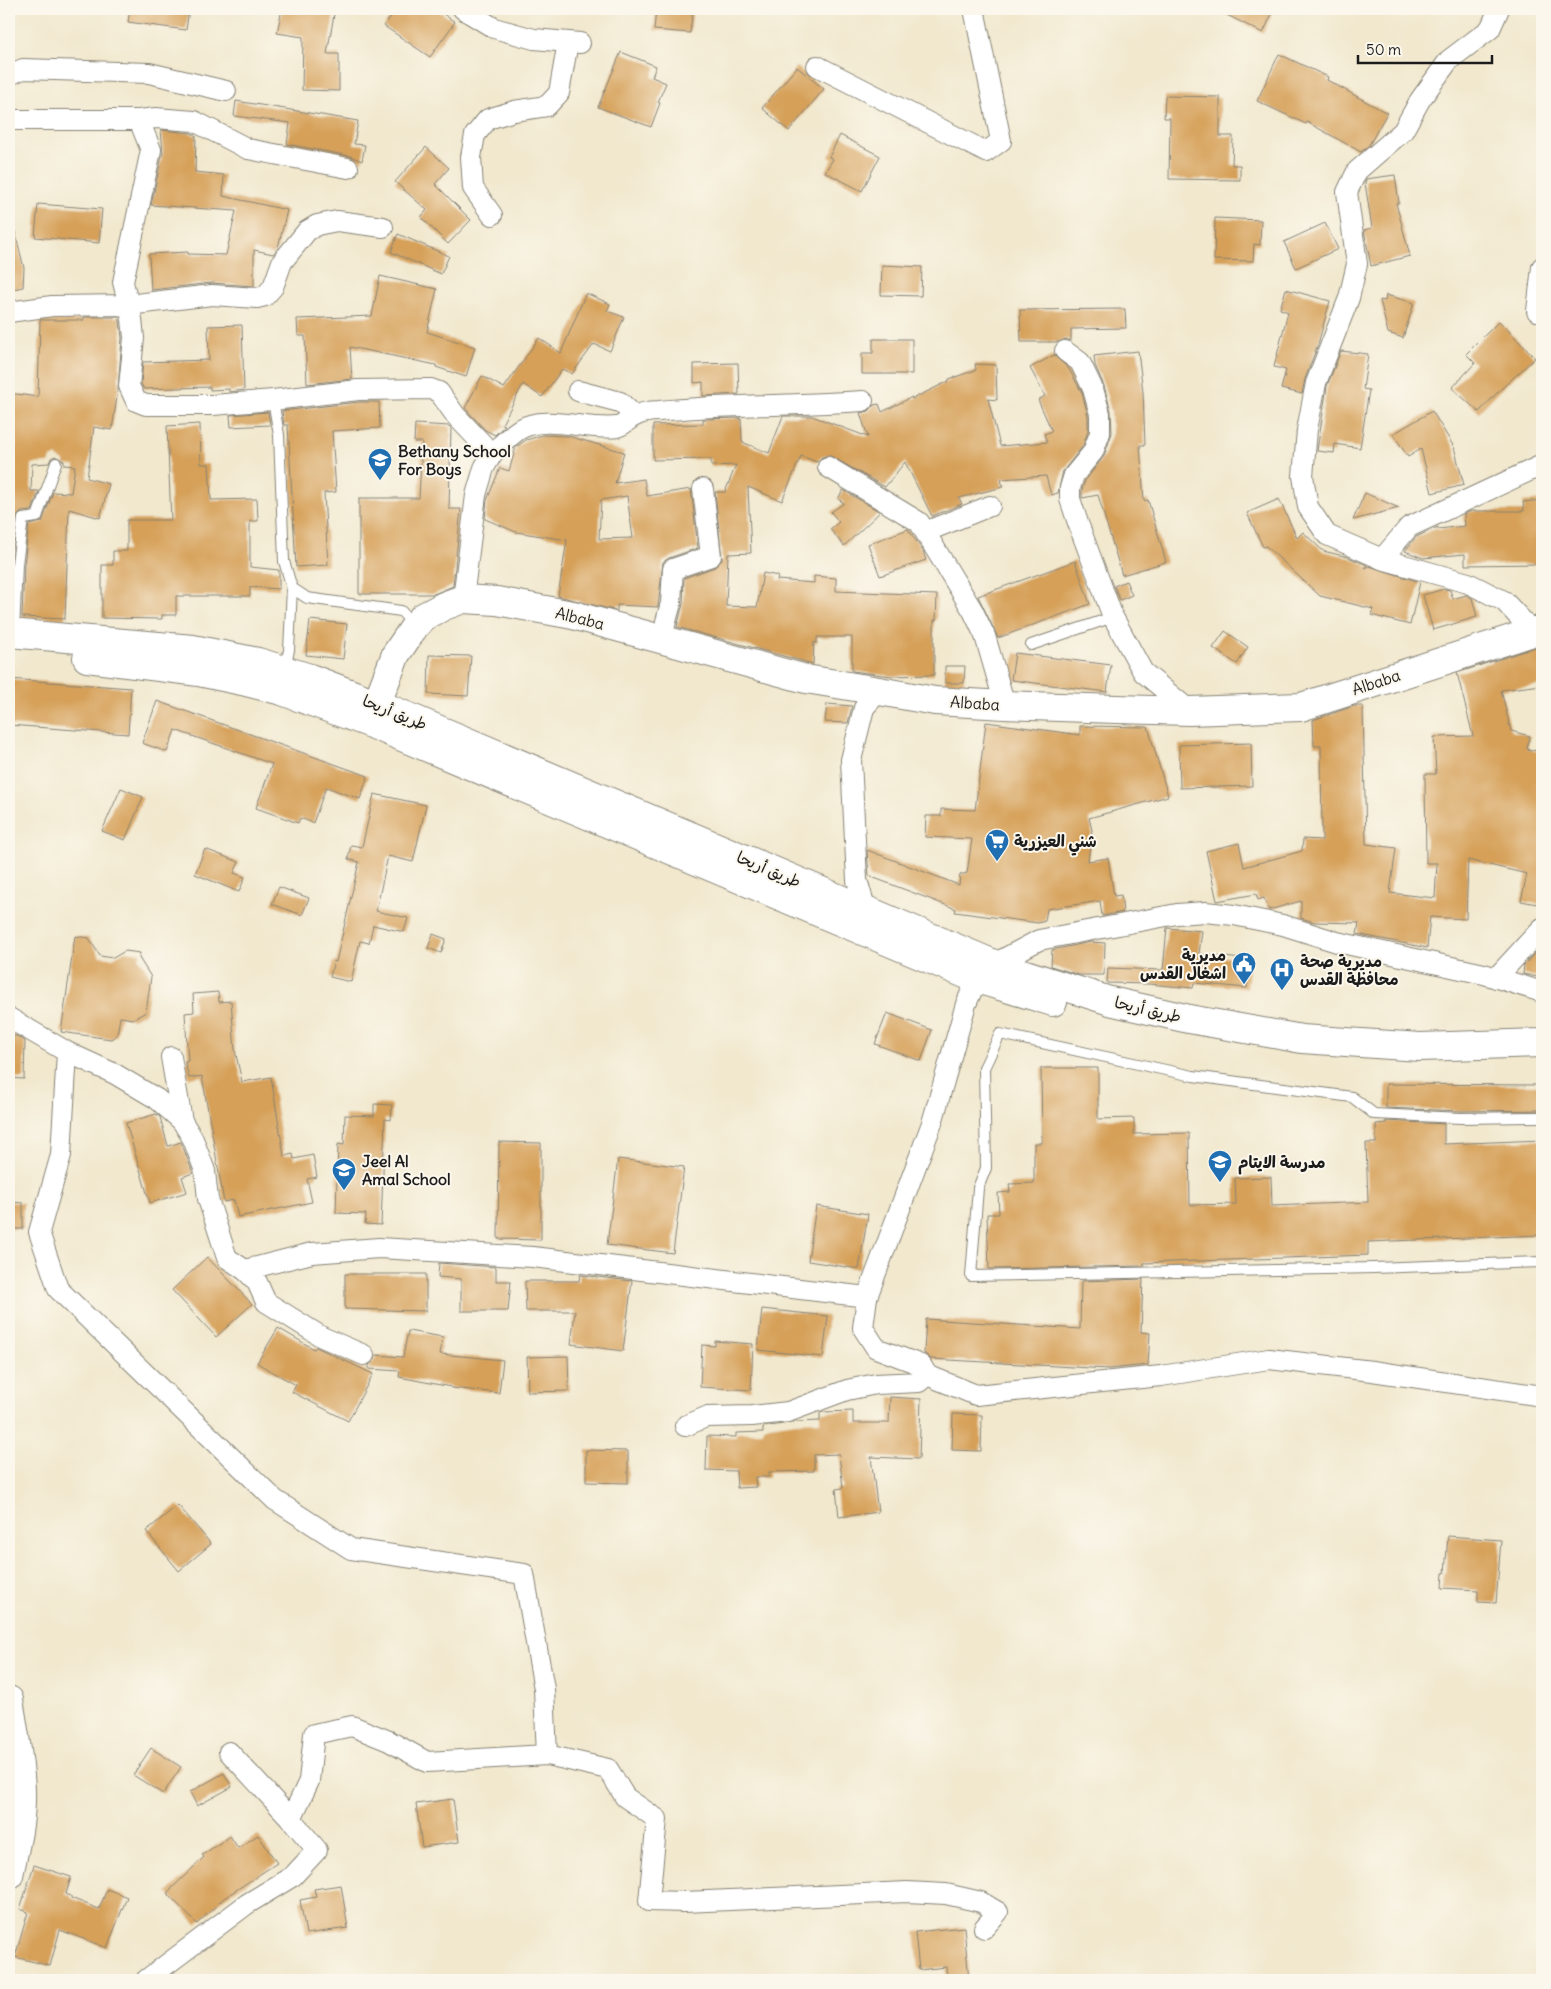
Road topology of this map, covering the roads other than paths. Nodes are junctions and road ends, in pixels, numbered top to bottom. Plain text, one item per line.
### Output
1 (463, 9) edge
2 (974, 9) edge
3 (1499, 9) edge
4 (817, 66) dead end
5 (9, 75) edge
6 (226, 92) dead end
7 (9, 120) edge
8 (139, 120) junction
9 (348, 168) dead end
10 (492, 216) dead end
11 (383, 227) dead end
12 (1542, 267) edge
13 (128, 305) junction
14 (1537, 311) dead end
15 (9, 312) edge
16 (1065, 351) dead end
17 (578, 392) dead end
18 (273, 400) junction
19 (863, 401) dead end
20 (634, 416) junction
21 (492, 454) junction
22 (56, 463) dead end
23 (1542, 465) edge
24 (828, 467) dead end
25 (703, 489) dead end
26 (990, 506) dead end
27 (925, 532) junction
28 (1382, 560) junction
29 (292, 588) junction
30 (463, 599) junction
31 (1113, 617) junction
32 (415, 626) junction
33 (1538, 631) edge
34 (10, 639) edge
35 (661, 640) junction
36 (1031, 645) dead end
37 (284, 670) junction
38 (879, 692) junction
39 (1005, 706) junction
40 (1190, 711) junction
41 (373, 713) junction
42 (866, 910) junction
43 (1542, 928) edge
44 (986, 971) junction
45 (1496, 978) junction
46 (1542, 992) edge
47 (9, 1018) edge
48 (1542, 1043) edge
49 (67, 1052) junction
50 (171, 1057) dead end
51 (1542, 1058) edge
52 (1542, 1117) edge
53 (182, 1121) junction
54 (1542, 1262) edge
55 (245, 1270) junction
56 (868, 1297) junction
57 (364, 1355) dead end
58 (927, 1375) junction
59 (1542, 1396) edge
60 (685, 1426) dead end
61 (9, 1700) edge
62 (229, 1752) dead end
63 (547, 1755) junction
64 (291, 1819) junction
65 (14, 1826) edge
66 (9, 1875) edge
67 (984, 1928) dead end
68 (146, 1980) edge

1 - 10 street
2 - 4 street
3 - 28 street
5 - 6 street
7 - 8 street
8 - 9 street
8 - 13 street
11 - 13 street
12 - 14 street
13 - 15 street
13 - 18 street
16 - 31 street
17 - 20 street
18 - 21 street
18 - 29 lane
19 - 20 street
20 - 21 street
21 - 30 street
22 - 34 lane
23 - 28 street
24 - 27 street
25 - 35 street
26 - 27 street
27 - 39 street
28 - 33 street
29 - 32 lane
29 - 37 lane
30 - 32 main road, Albaba
30 - 35 main road, Albaba
31 - 36 lane
31 - 40 street
32 - 41 main road, Albaba
33 - 40 main road, Albaba
34 - 37 main road, طريق أريحا
34 - 41 main road, طريق أريحا
35 - 38 main road, Albaba
37 - 41 main road, طريق أريحا
38 - 39 main road, Albaba
38 - 42 street
39 - 40 main road, Albaba
41 - 42 main road, طريق أريحا
41 - 44 main road, طريق أريحا
42 - 44 main road, طريق أريحا
43 - 45 street
44 - 45 street
44 - 48 main road, طريق أريحا
44 - 51 main road, طريق أريحا
44 - 56 street
45 - 46 street
47 - 49 street
49 - 53 street
49 - 63 street
50 - 53 street
52 - 54 lane
53 - 55 street
55 - 56 street
55 - 57 street
56 - 58 street
58 - 59 street
58 - 60 street
61 - 65 main road
62 - 64 street
63 - 64 street
63 - 67 street
64 - 68 street
65 - 66 main road

